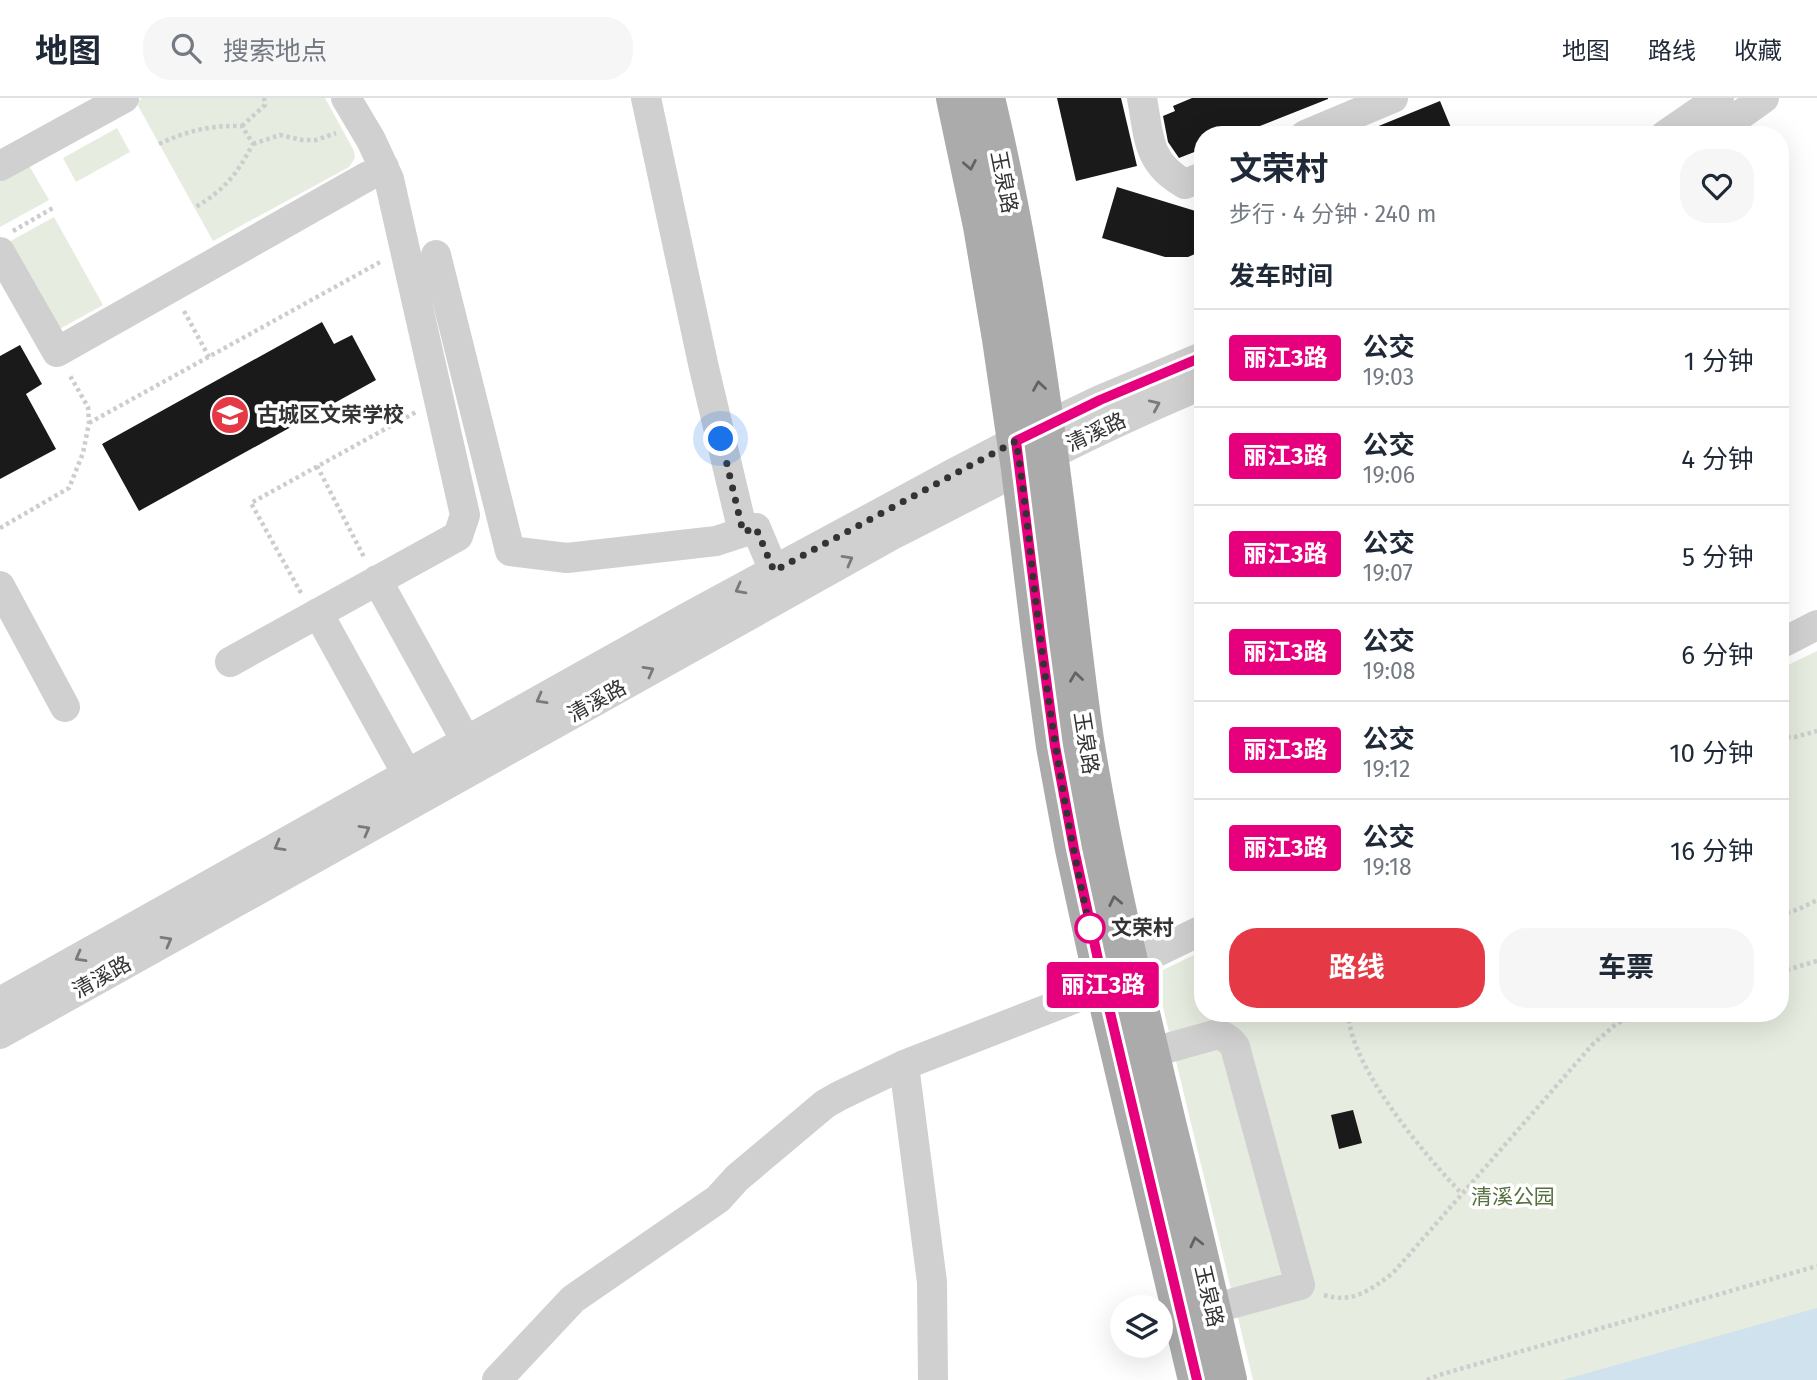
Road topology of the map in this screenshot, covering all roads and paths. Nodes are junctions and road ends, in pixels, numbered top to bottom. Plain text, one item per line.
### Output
1 (124, 98) edge
2 (264, 98) edge
3 (646, 98) edge
4 (956, 98) edge
5 (986, 98) edge
6 (1142, 98) edge
7 (1393, 98) edge
8 (1719, 98) edge
9 (1764, 98) edge
10 (353, 110) edge
11 (242, 126) junction
12 (1326, 126) edge
13 (1678, 126) edge
14 (1725, 126) edge
15 (159, 144) dead end
16 (253, 144) junction
17 (0, 166) edge
18 (384, 167) junction
19 (1194, 180) edge
20 (54, 208) dead end
21 (194, 208) dead end
22 (5, 242) edge
23 (405, 249) junction
24 (436, 255) dead end
25 (57, 352) junction
26 (1194, 360) edge
27 (1194, 388) edge
28 (439, 399) junction
29 (89, 423) junction
30 (1033, 447) junction
31 (317, 466) junction
32 (0, 528) edge
33 (743, 532) junction
34 (774, 571) junction
35 (377, 580) junction
36 (0, 586) edge
37 (315, 615) junction
38 (1817, 625) edge
39 (1789, 639) edge
40 (230, 662) dead end
41 (65, 707) dead end
42 (1817, 731) edge
43 (1789, 737) edge
44 (466, 741) junction
45 (407, 774) junction
46 (1817, 900) edge
47 (1789, 912) edge
48 (1194, 934) edge
49 (1817, 961) edge
50 (1789, 969) edge
51 (1117, 976) junction
52 (0, 1002) edge
53 (1350, 1022) edge
54 (1621, 1022) edge
55 (0, 1034) edge
56 (1150, 1053) junction
57 (904, 1065) junction
58 (1462, 1194) junction
59 (1817, 1266) edge
60 (1300, 1285) junction
61 (1212, 1309) junction
62 (497, 1380) edge
63 (933, 1380) edge
64 (1197, 1380) edge
65 (1228, 1380) edge
66 (1427, 1380) edge

1 - 17 street
2 - 11 path
3 - 33 street
4 -> 30 main road, 玉泉路
30 -> 5 main road, 玉泉路
6 - 19 street
7 - 12 street
8 - 13 street
9 - 14 street
10 - 16 path
10 - 18 street
11 - 15 path
11 - 16 path
16 - 21 path
18 - 23 street
18 - 25 street
20 - 22 path
22 - 25 street
23 - 28 street
23 - 29 path
24 - 33 street
25 - 29 path
26 - 30 street, 清溪路
30 -> 27 street, 清溪路
28 - 31 path
28 - 35 street
29 - 32 path
30 - 34 street, 清溪路
30 - 51 main road, 玉泉路
55 -> 30 street, 清溪路
31 - 35 path
31 - 37 path
33 - 34 street
34 -> 44 street, 清溪路
35 - 37 street
35 - 44 street
36 - 41 street
37 - 40 street
37 - 45 street
38 - 39 street
42 - 43 path
44 - 45 street, 清溪路
45 -> 52 street, 清溪路
46 - 47 path
48 - 51 street
49 - 50 path
51 - 56 main road, 玉泉路
51 - 57 street
51 - 64 main road, 玉泉路
53 - 58 path
54 - 58 path
56 - 60 street
61 -> 56 main road, 玉泉路
57 - 62 street
57 - 63 street
58 - 60 path
59 - 66 path
60 - 61 street
61 - 65 main road, 玉泉路

